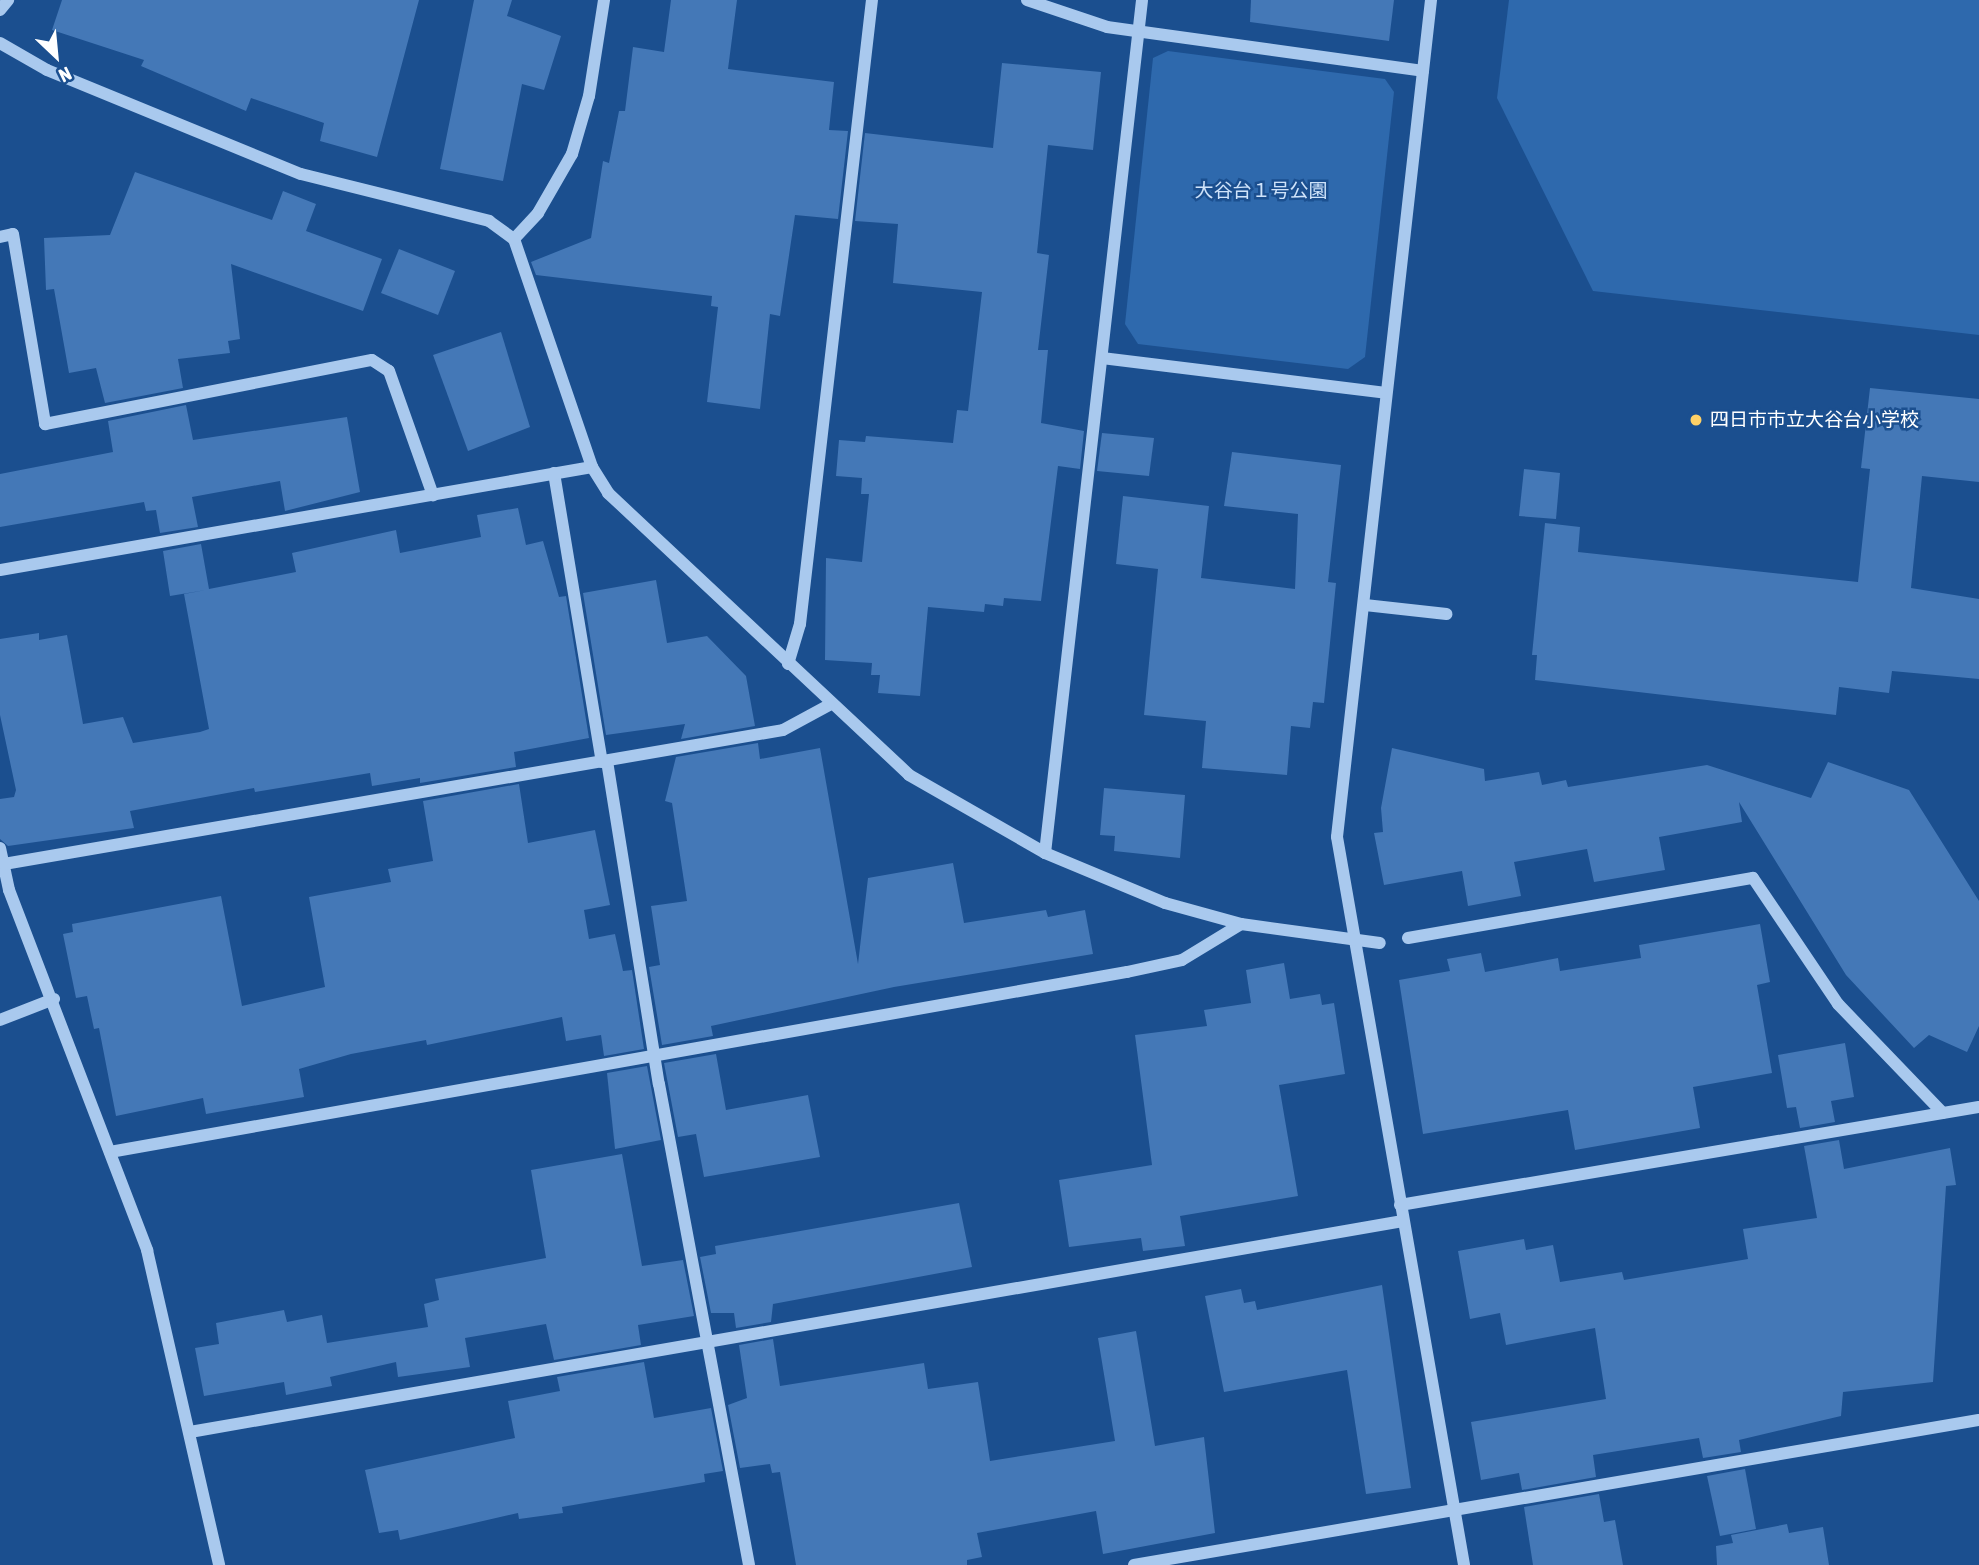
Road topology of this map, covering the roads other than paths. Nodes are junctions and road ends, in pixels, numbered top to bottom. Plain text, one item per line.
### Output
1 (8, 0) edge
2 (604, 0) edge
3 (873, 0) edge
4 (1027, 0) edge
5 (1142, 0) edge
6 (1431, 0) edge
7 (0, 10) edge
8 (1138, 32) junction
9 (0, 43) edge
10 (1423, 71) junction
11 (0, 237) edge
12 (513, 239) junction
13 (1102, 358) junction
14 (1386, 393) junction
15 (592, 467) junction
16 (554, 473) junction
17 (433, 495) junction
18 (0, 570) edge
19 (1364, 605) junction
20 (1447, 614) dead end
21 (788, 664) junction
22 (829, 705) junction
23 (605, 762) junction
24 (0, 848) edge
25 (1045, 853) junction
26 (4, 864) junction
27 (1241, 923) junction
28 (1408, 938) dead end
29 (1353, 943) junction
30 (1380, 943) dead end
31 (54, 999) junction
32 (0, 1020) edge
33 (657, 1054) junction
34 (1979, 1107) edge
35 (1943, 1113) junction
36 (110, 1152) junction
37 (1399, 1205) junction
38 (1403, 1221) junction
39 (708, 1341) junction
40 (1979, 1420) edge
41 (190, 1432) junction
42 (1454, 1509) junction
43 (219, 1565) edge
44 (749, 1565) edge
45 (1134, 1565) edge
46 (1464, 1565) edge

1 - 7 street
2 - 12 street
3 - 21 street
4 - 8 street
5 - 8 street
6 - 10 street
8 - 10 street
8 - 13 street
9 - 12 street
10 - 14 street
11 - 17 street
12 - 15 street
13 - 14 street
13 - 25 street
14 - 19 street
15 - 16 street
15 - 21 street
16 - 17 street
16 - 23 street
17 - 18 street
19 - 20 street
19 - 29 street
21 - 22 street
22 - 23 street
22 - 25 street
23 - 26 street
23 - 33 street
24 - 26 street
25 - 27 street
26 - 31 street
27 - 29 street
27 - 33 street
28 - 35 street
29 - 30 street
29 - 37 street
31 - 32 street
31 - 36 street
33 - 36 street
33 - 39 street
34 - 35 street
35 - 37 street
36 - 41 street
37 - 38 street
38 - 39 street
38 - 42 street
39 - 41 street
39 - 44 street
40 - 42 street
41 - 43 street
42 - 45 street
42 - 46 street

